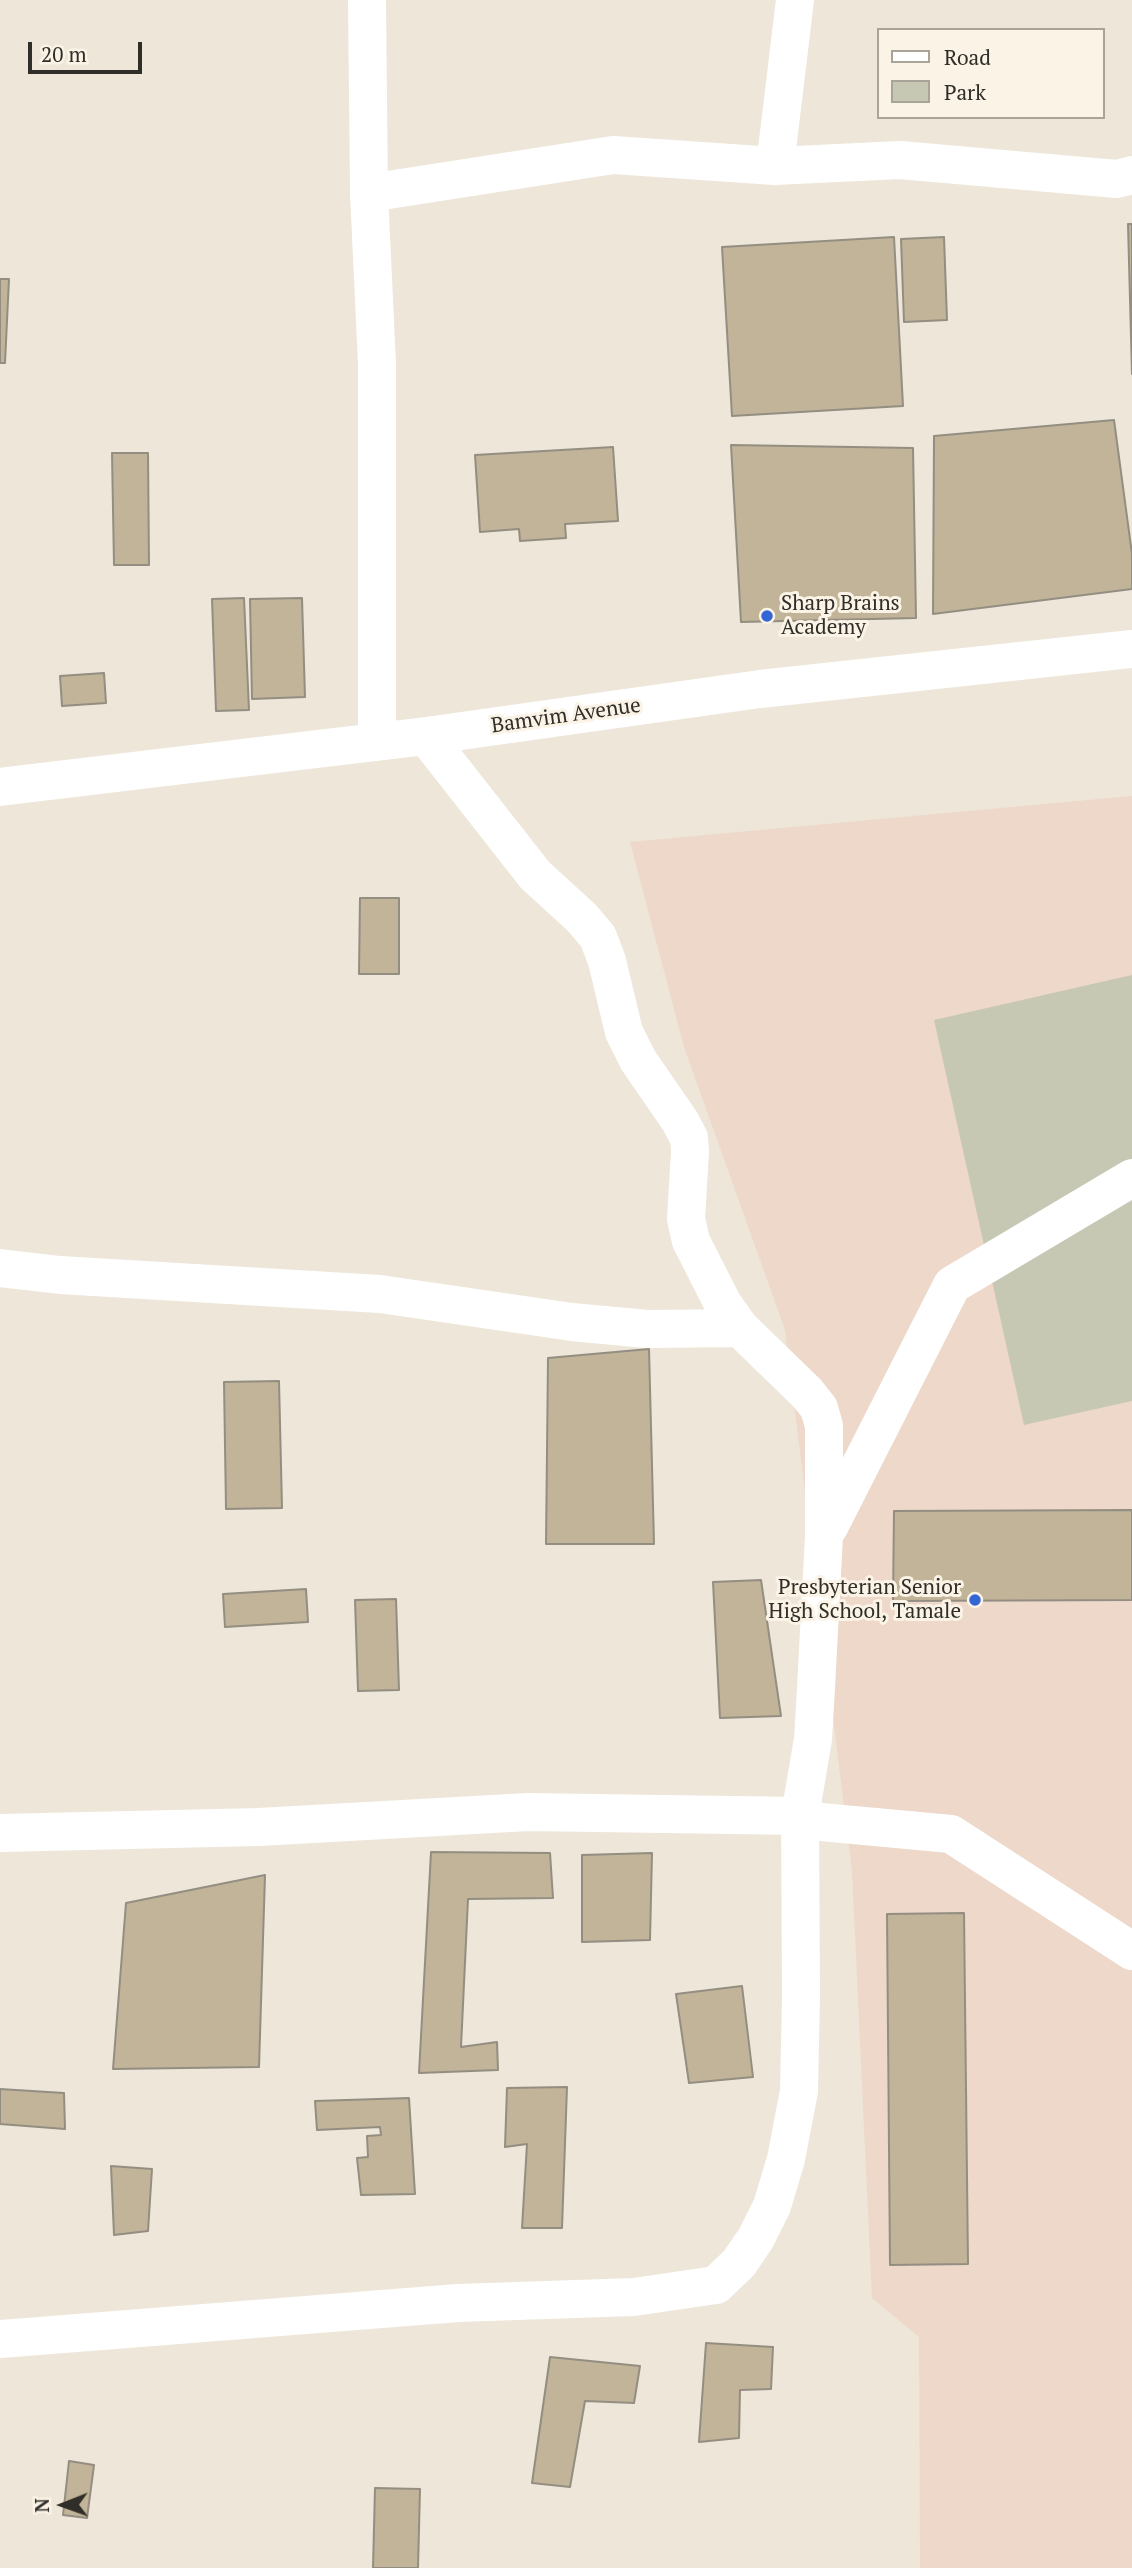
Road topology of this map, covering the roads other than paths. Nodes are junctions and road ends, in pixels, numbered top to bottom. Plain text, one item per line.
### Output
1 (368, 0) edge
2 (795, 0) edge
3 (775, 166) junction
4 (1132, 174) edge
5 (369, 194) junction
6 (1132, 649) edge
7 (426, 736) junction
8 (377, 742) junction
9 (0, 788) edge
10 (1132, 1178) edge
11 (0, 1268) edge
12 (740, 1328) junction
13 (824, 1536) junction
14 (800, 1816) junction
15 (0, 1833) edge
16 (1132, 1951) edge
17 (0, 2339) edge

1 - 5 street
2 - 3 street
3 - 4 street
3 - 5 street
5 - 8 street
6 - 7 street, Bamvim Avenue
7 - 8 street, Bamvim Avenue
7 - 12 street
8 - 9 street, Bamvim Avenue
10 - 13 street
11 - 12 street
12 - 13 street
13 - 14 street
14 - 15 street
14 - 16 street
14 - 17 street

